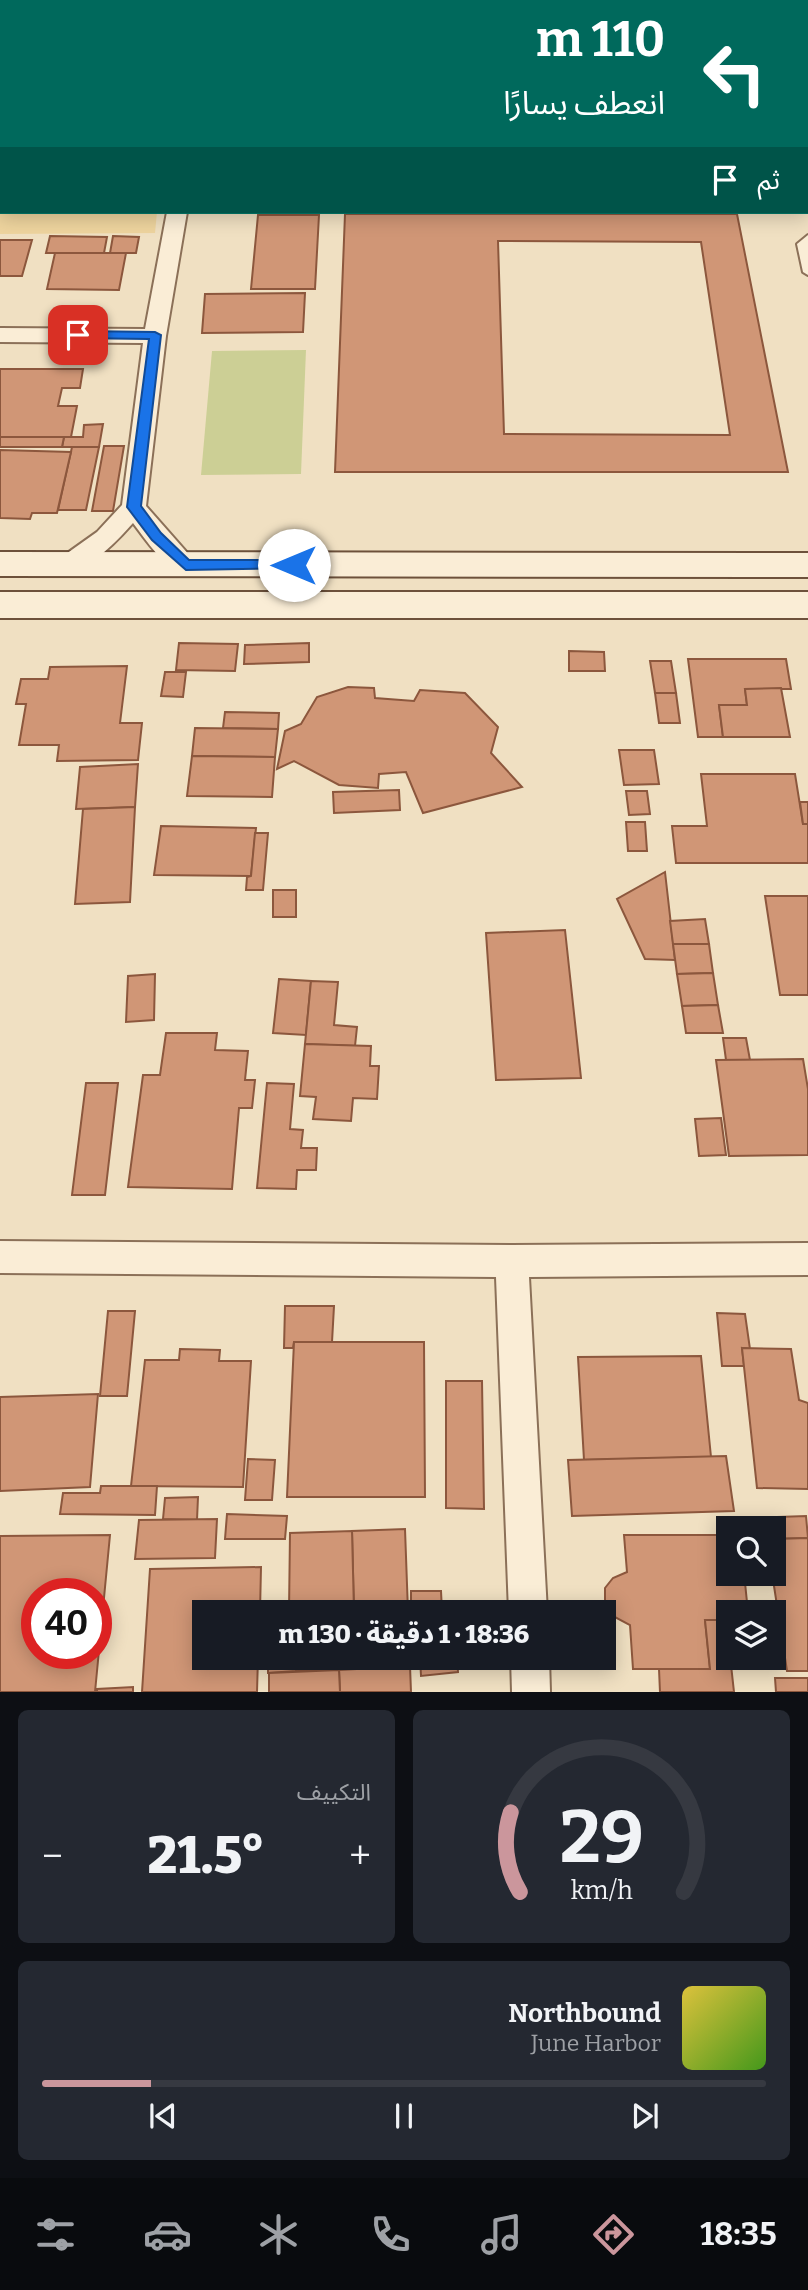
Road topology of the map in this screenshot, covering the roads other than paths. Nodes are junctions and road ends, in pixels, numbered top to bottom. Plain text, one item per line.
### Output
1 (177, 214) edge
2 (808, 238) edge
3 (808, 272) edge
4 (0, 335) edge
5 (155, 335) junction
6 (134, 507) junction
7 (0, 564) edge
8 (68, 565) junction
9 (186, 565) junction
10 (808, 565) edge
11 (0, 605) edge
12 (808, 605) edge
13 (0, 1257) edge
14 (808, 1259) edge
15 (512, 1261) junction
16 (527, 1600) edge
17 (530, 1670) edge
18 (531, 1692) edge

1 - 5 street
2 - 3 lane
4 - 5 street
5 - 6 street
6 - 8 street
6 - 9 street
7 - 8 street
8 - 9 street
9 - 10 street
11 - 12 street
13 - 15 street
14 - 15 street
15 - 16 street
17 - 18 street

